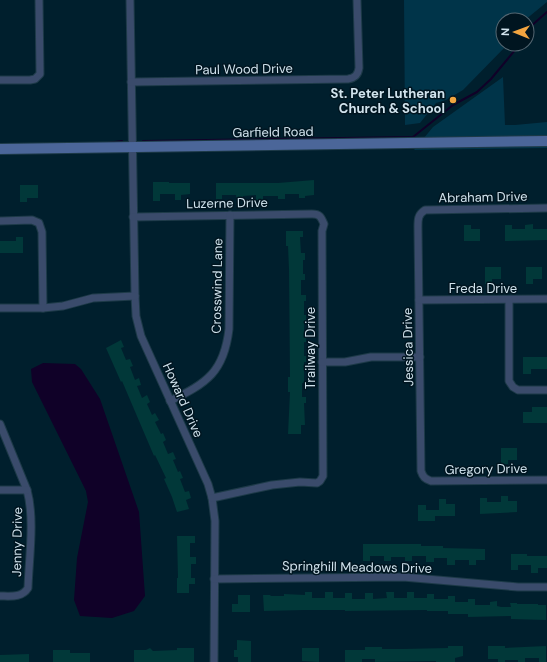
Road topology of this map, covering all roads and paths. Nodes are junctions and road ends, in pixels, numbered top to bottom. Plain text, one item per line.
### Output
1 (39, 0) edge
2 (130, 0) edge
3 (357, 0) edge
4 (0, 80) edge
5 (132, 82) junction
6 (547, 141) edge
7 (132, 147) junction
8 (0, 149) edge
9 (547, 208) edge
10 (420, 213) joint
11 (133, 216) junction
12 (230, 216) junction
13 (321, 216) joint
14 (0, 221) edge
15 (135, 296) junction
16 (547, 299) edge
17 (419, 300) junction
18 (509, 300) junction
19 (0, 308) edge
20 (43, 308) junction
21 (420, 357) junction
22 (322, 362) junction
23 (547, 390) edge
24 (170, 401) junction
25 (0, 424) edge
26 (426, 480) joint
27 (547, 480) edge
28 (0, 490) edge
29 (27, 490) junction
30 (212, 498) junction
31 (214, 579) junction
32 (547, 587) edge
33 (0, 596) edge
34 (214, 662) edge

1 - 4 street
2 - 5 street, Howard Drive
3 - 5 street, Paul Wood Drive
5 - 7 street, Howard Drive
6 - 7 street, Garfield Road
7 - 8 street, Garfield Road
7 - 11 street, Howard Drive
9 - 10 street, Abraham Drive
10 - 17 street, Jessica Drive
11 - 12 street, Luzerne Drive
11 - 15 street, Howard Drive
12 - 13 street, Luzerne Drive
12 - 24 street, Crosswind Lane
13 - 22 street, Trailway Drive
14 - 20 street
15 - 20 street
15 - 24 street, Howard Drive
16 - 18 street, Freda Drive
17 - 18 street, Freda Drive
17 - 21 street, Jessica Drive
18 - 23 street
19 - 20 street
21 - 22 street
21 - 26 street, Jessica Drive
22 - 30 street, Trailway Drive
24 - 30 street, Howard Drive
25 - 29 street, Jenny Drive
26 - 27 street, Gregory Drive
28 - 29 street
29 - 33 street, Jenny Drive
30 - 31 street, Howard Drive
31 - 32 street, Springhill Meadows Drive
31 - 34 street, Howard Drive

